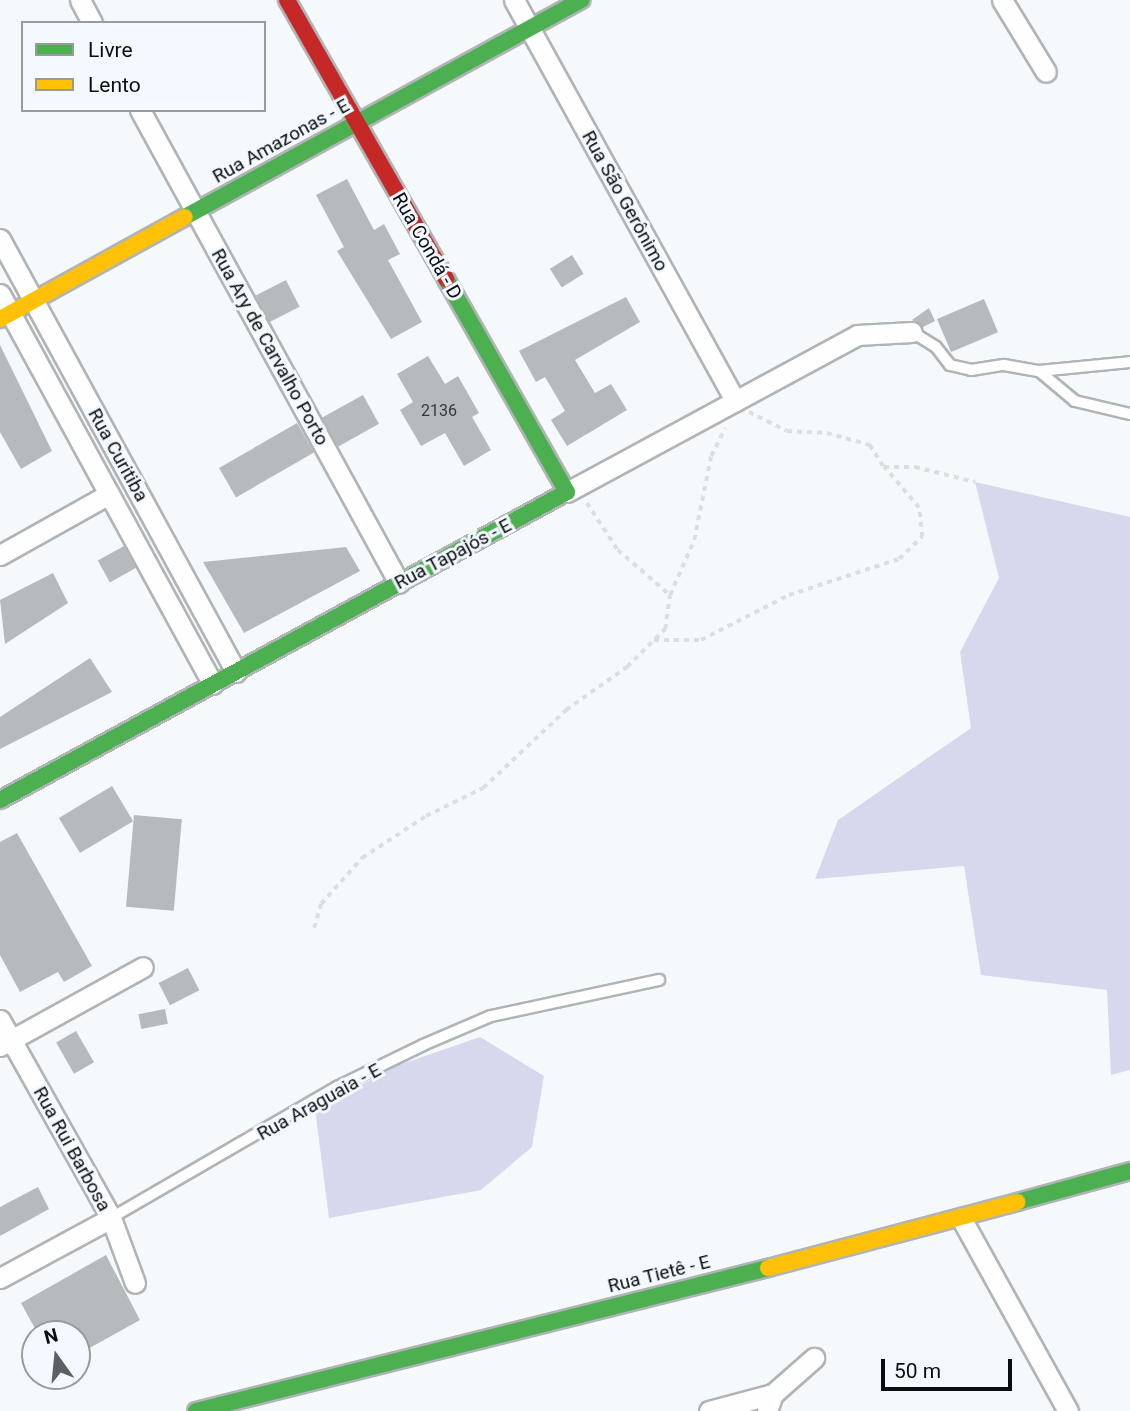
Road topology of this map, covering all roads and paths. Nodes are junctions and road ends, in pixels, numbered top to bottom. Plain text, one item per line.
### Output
1 (80, 0) edge
2 (287, 0) edge
3 (514, 0) edge
4 (582, 0) edge
5 (1002, 0) edge
6 (91, 21) edge
7 (530, 29) junction
8 (1046, 72) dead end
9 (141, 112) edge
10 (357, 124) junction
11 (195, 212) junction
12 (0, 239) edge
13 (0, 293) edge
14 (34, 300) junction
15 (5, 316) edge
16 (912, 332) joint
17 (1130, 362) edge
18 (1039, 372) junction
19 (735, 401) junction
20 (1130, 414) edge
21 (884, 467) junction
22 (975, 482) dead end
23 (570, 490) junction
24 (109, 494) junction
25 (0, 555) edge
26 (399, 583) junction
27 (670, 595) junction
28 (653, 640) junction
29 (236, 672) junction
30 (213, 684) junction
31 (0, 800) edge
32 (314, 928) dead end
33 (143, 967) dead end
34 (659, 979) dead end
35 (0, 1020) edge
36 (6, 1043) edge
37 (1130, 1171) edge
38 (111, 1218) junction
39 (961, 1218) junction
40 (0, 1278) edge
41 (135, 1283) dead end
42 (814, 1358) dead end
43 (770, 1403) edge
44 (196, 1411) edge
45 (709, 1411) edge
46 (1068, 1411) edge

1 - 6 street
2 - 10 street, Rua Condá - D
3 - 7 street, Rua São Gerônimo
4 - 7 street, Rua Amazonas - E
5 - 8 street
7 - 10 street, Rua Amazonas - E
7 - 19 street, Rua São Gerônimo
9 - 11 street, Rua Ary de Carvalho Porto
10 - 11 street, Rua Amazonas - E
10 - 23 street, Rua Condá - D
11 - 14 street, Rua Amazonas - E
11 - 26 street, Rua Ary de Carvalho Porto
12 - 14 street, Rua Curitiba
13 - 15 street, Rua Curitiba
14 - 15 street, Rua Amazonas - E
14 - 29 street, Rua Curitiba
15 - 24 street, Rua Curitiba
16 - 18 lane
16 - 19 street, Rua Tapajós - E
17 - 18 lane
18 - 20 lane
19 - 21 path
19 - 23 street, Rua Tapajós - E
19 - 27 path
21 - 22 path
21 - 28 path
23 - 26 street, Rua Tapajós - E
23 - 27 path
24 - 25 street
24 - 30 street, Rua Curitiba
26 - 29 street, Rua Tapajós - E
27 - 28 path
28 - 32 path
29 - 30 street, Rua Tapajós - E
30 - 31 street, Rua Tapajós - E
33 - 36 street
34 - 38 lane, Rua Araguaia - E
35 - 36 street, Rua Rui Barbosa
36 - 38 street, Rua Rui Barbosa
37 - 39 street, Rua Tietê - E
38 - 40 street, Rua Araguaia - E
38 - 41 street, Rua Rui Barbosa
39 - 44 street, Rua Tietê - E
39 - 46 street
42 - 43 street
43 - 45 street

